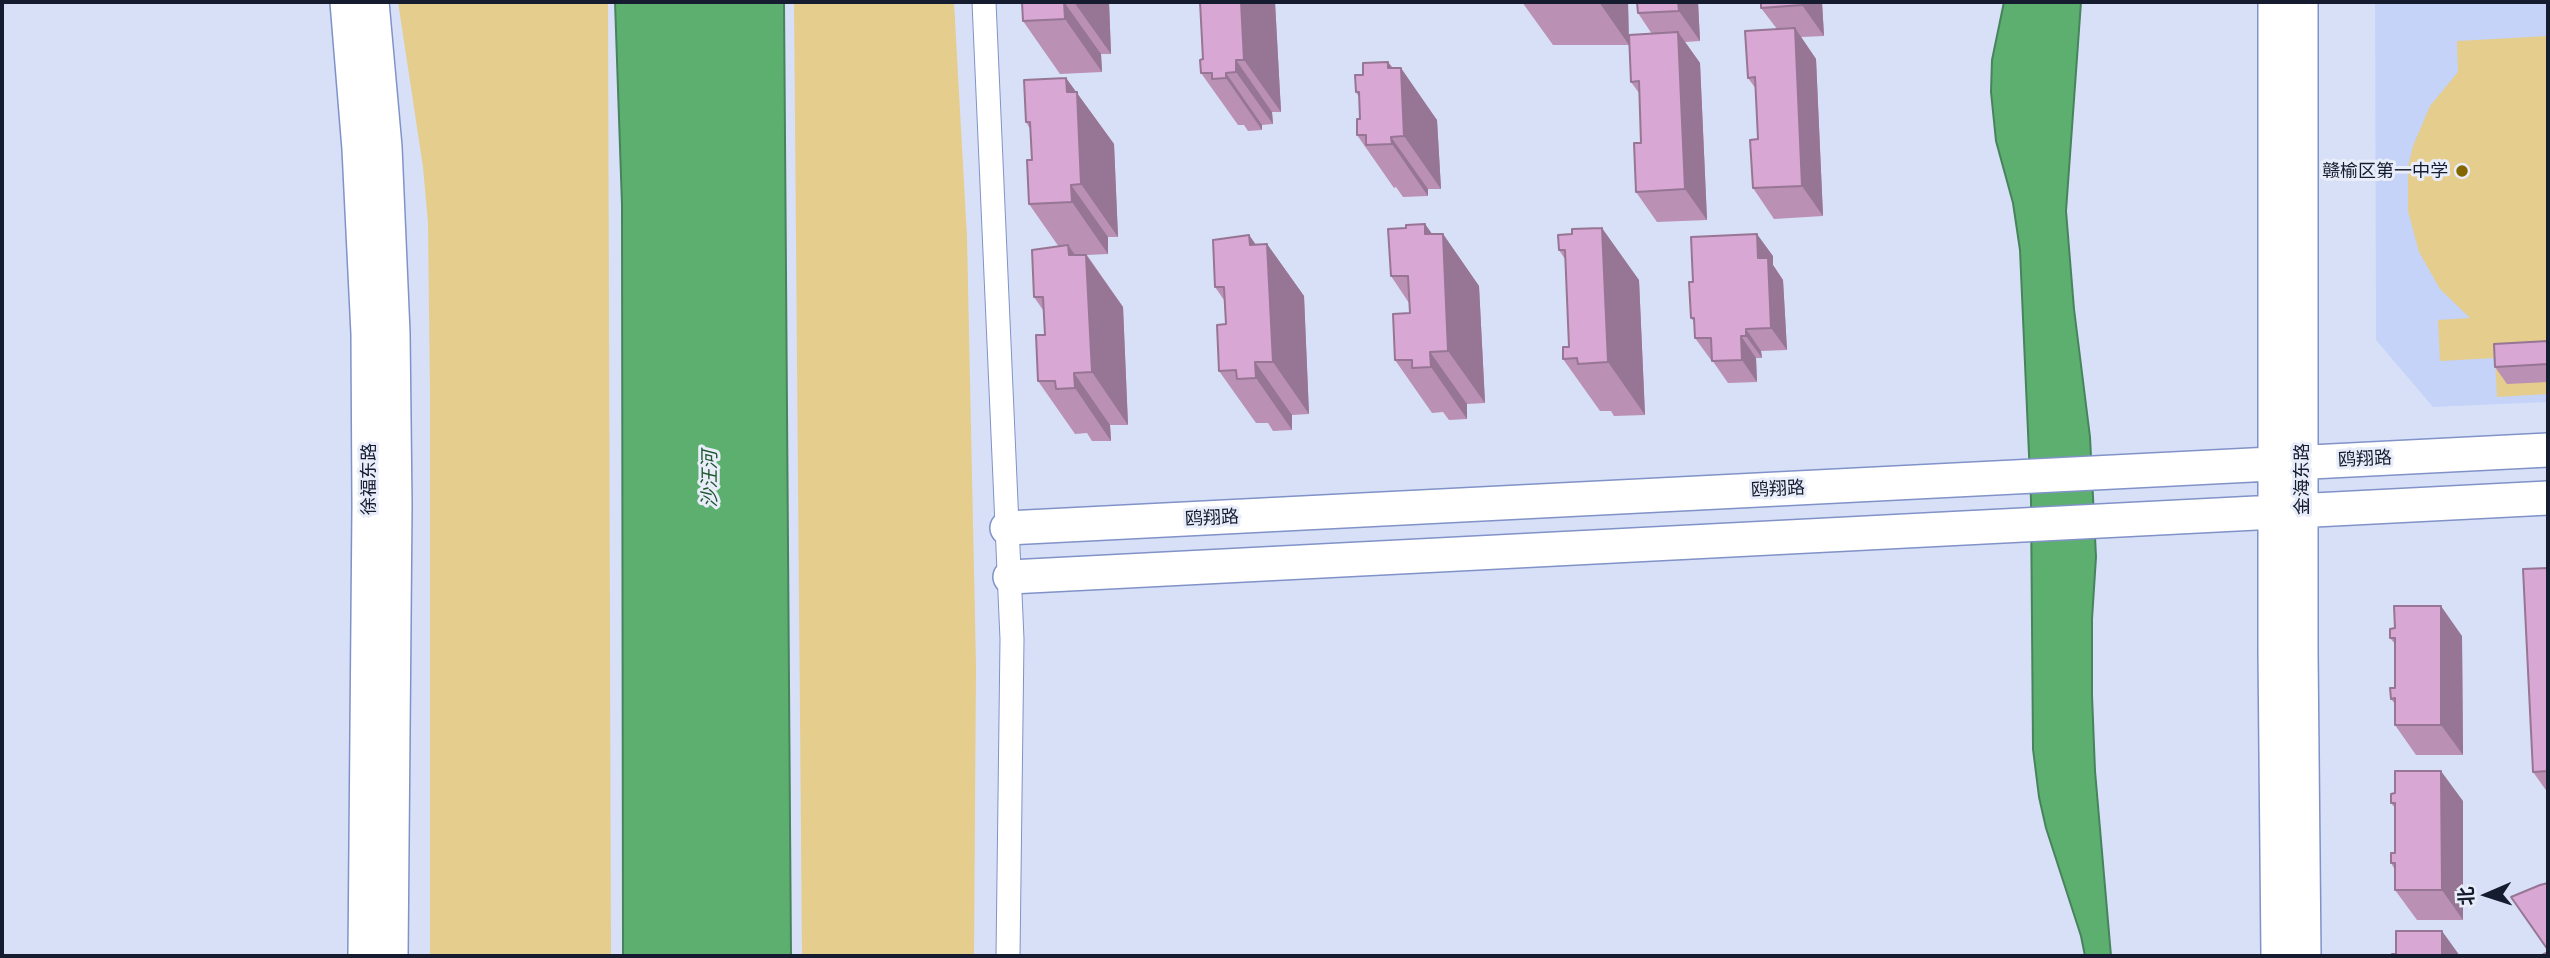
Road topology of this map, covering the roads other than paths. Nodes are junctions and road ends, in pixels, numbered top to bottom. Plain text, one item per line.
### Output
1 (347, 2) edge
2 (372, 2) edge
3 (984, 2) edge
4 (2275, 2) edge
5 (2301, 2) edge
6 (2548, 450) edge
7 (2289, 463) junction
8 (2548, 498) edge
9 (2288, 512) junction
10 (1007, 528) junction
11 (1010, 577) junction
12 (365, 956) edge
13 (390, 956) edge
14 (1008, 956) edge
15 (2278, 956) edge
16 (2304, 956) edge

1 - 12 main road, 徐福东路
2 - 13 main road, 徐福东路
3 - 10 street
4 - 7 main road, 金海东路
5 - 7 main road, 金海东路
6 - 7 main road, 鸥翔路
7 - 9 main road, 金海东路
7 - 10 main road, 鸥翔路
8 - 9 main road
9 - 11 main road
9 - 15 main road, 金海东路
9 - 16 main road, 金海东路
10 - 11 street
11 - 14 street

